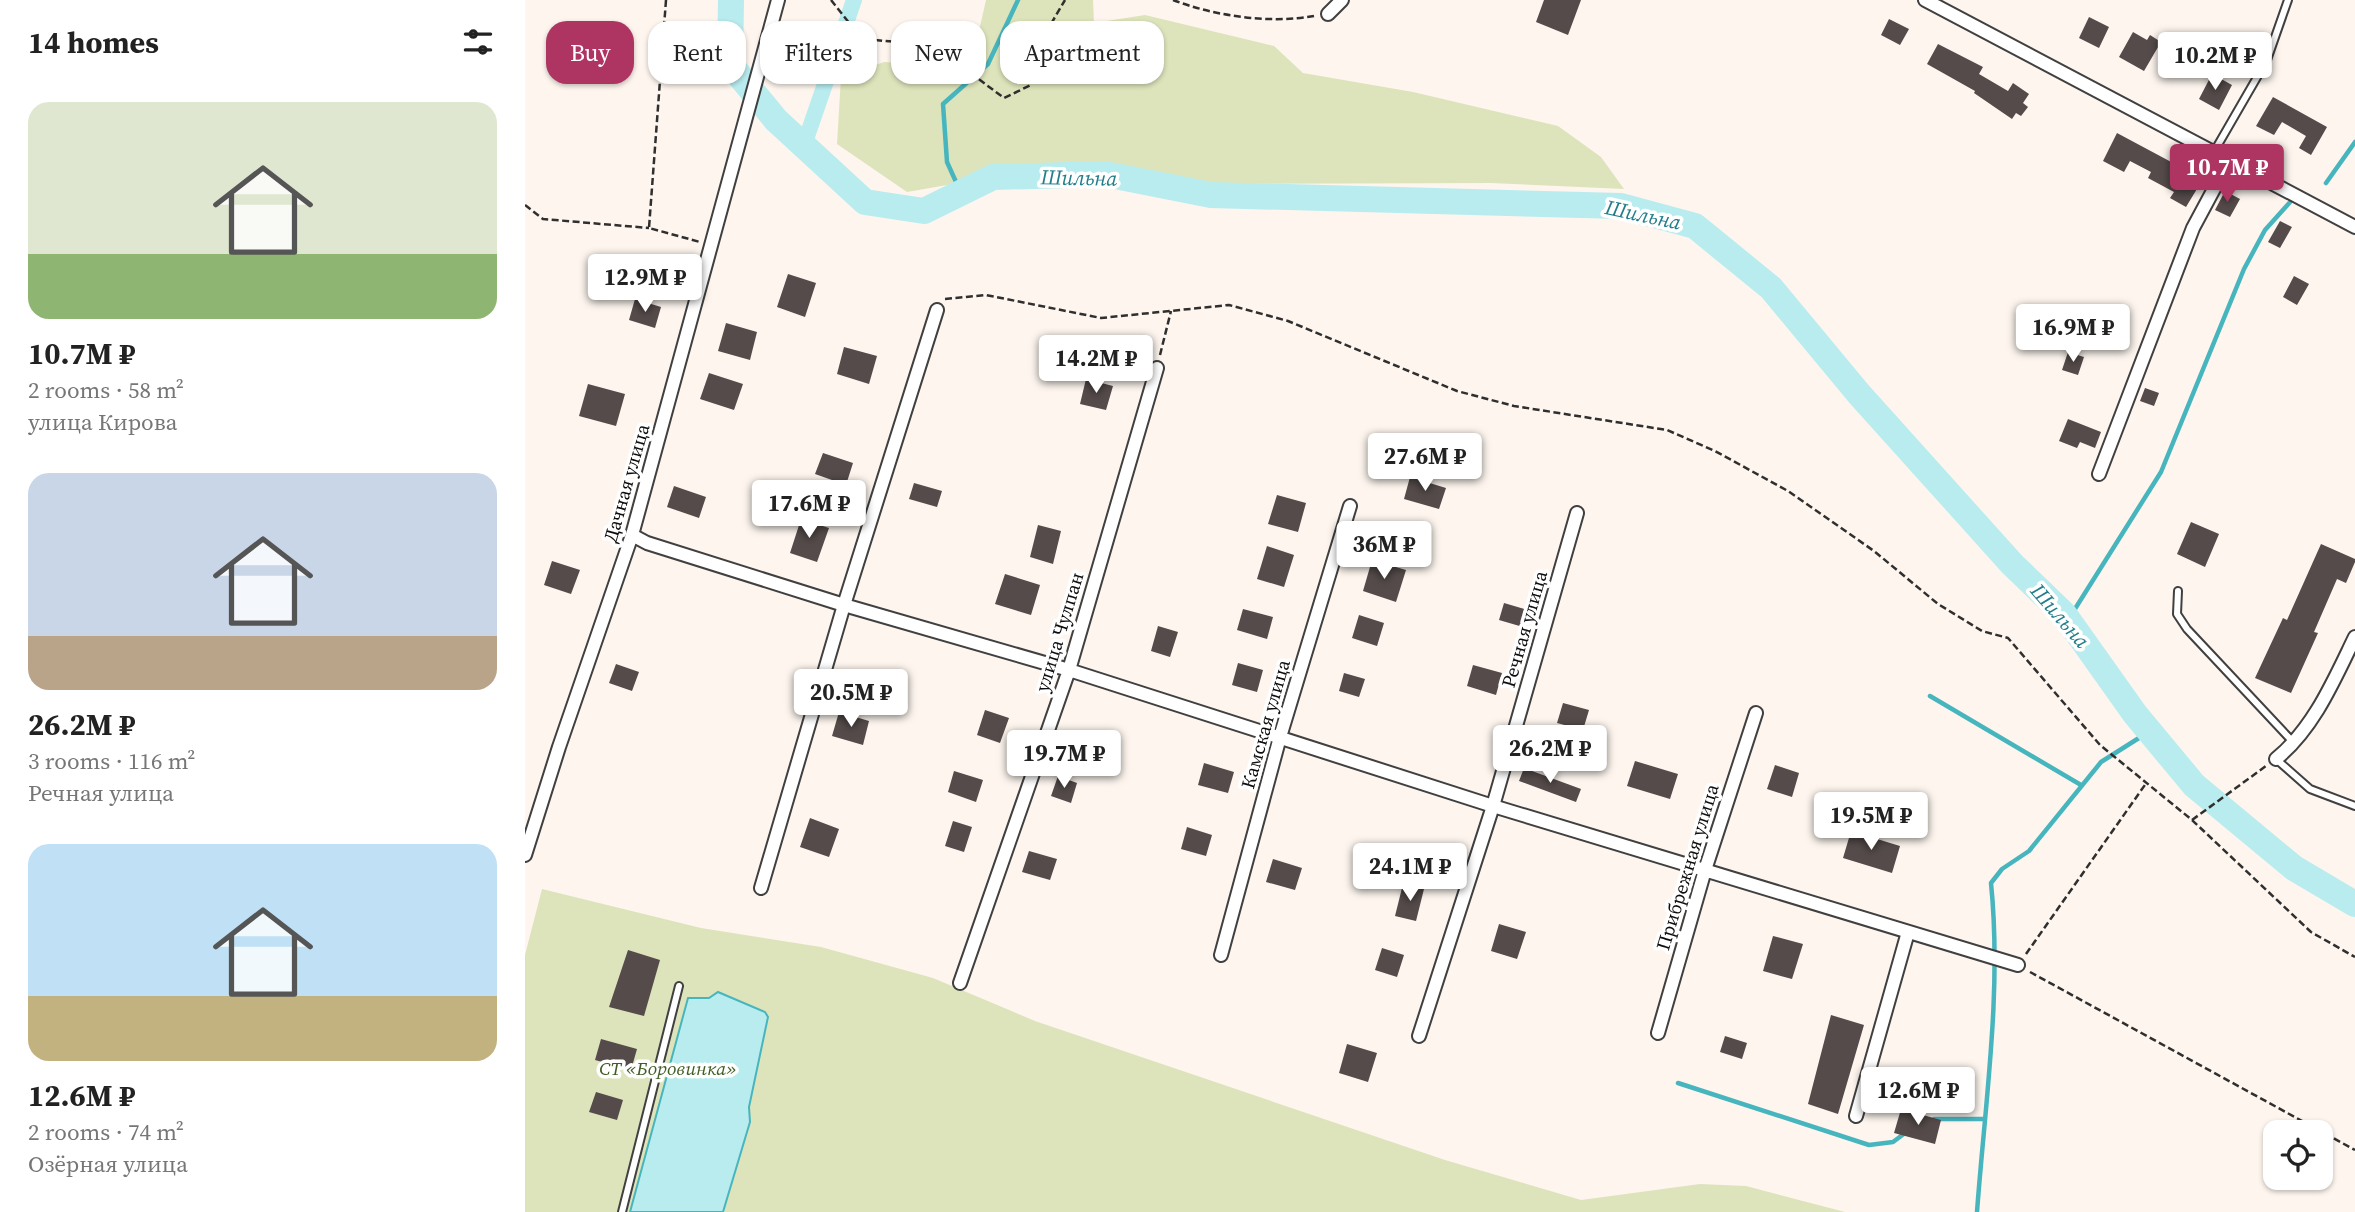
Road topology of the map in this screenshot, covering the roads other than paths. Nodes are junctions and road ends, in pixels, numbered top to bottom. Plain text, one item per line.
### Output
1 (778, 0) edge
2 (1342, 0) edge
3 (1925, 0) edge
4 (2288, 0) edge
5 (1328, 13) road end
6 (2215, 150) junction
7 (2230, 159) junction
8 (2355, 227) edge
9 (937, 310) road end
10 (1157, 368) road end
11 (2099, 474) dead end
12 (1350, 506) dead end
13 (1577, 513) dead end
14 (632, 535) junction
15 (2178, 591) dead end
16 (844, 605) junction
17 (2355, 637) edge
18 (1069, 670) junction
19 (1756, 713) dead end
20 (1280, 737) junction
21 (2295, 743) junction
22 (2276, 759) joint
23 (1493, 806) junction
24 (2355, 806) edge
25 (525, 855) edge
26 (1705, 870) junction
27 (761, 887) dead end
28 (1908, 932) junction
29 (1221, 955) dead end
30 (2018, 965) road end
31 (960, 983) dead end
32 (679, 986) dead end
33 (1657, 1033) dead end
34 (1419, 1036) dead end
35 (1856, 1116) dead end
36 (622, 1212) edge

1 - 14 street, Дачная улица
2 - 5 street
3 - 6 street
4 - 6 lane
6 - 7 street
7 - 8 street
7 - 11 street
9 - 16 street
10 - 18 street, улица Чулпан
12 - 20 street, Камская улица
13 - 23 street, Речная улица
14 - 16 street
14 - 25 street, Дачная улица
15 - 21 lane
16 - 18 street
16 - 27 street
17 - 21 street
18 - 20 street
18 - 31 street, улица Чулпан
19 - 26 street, Прибрежная улица
20 - 23 street
20 - 29 street, Камская улица
21 - 22 street
22 - 24 lane
23 - 26 street
23 - 34 street, Речная улица
26 - 28 street
26 - 33 street, Прибрежная улица
28 - 30 street
28 - 35 street
32 - 36 lane

